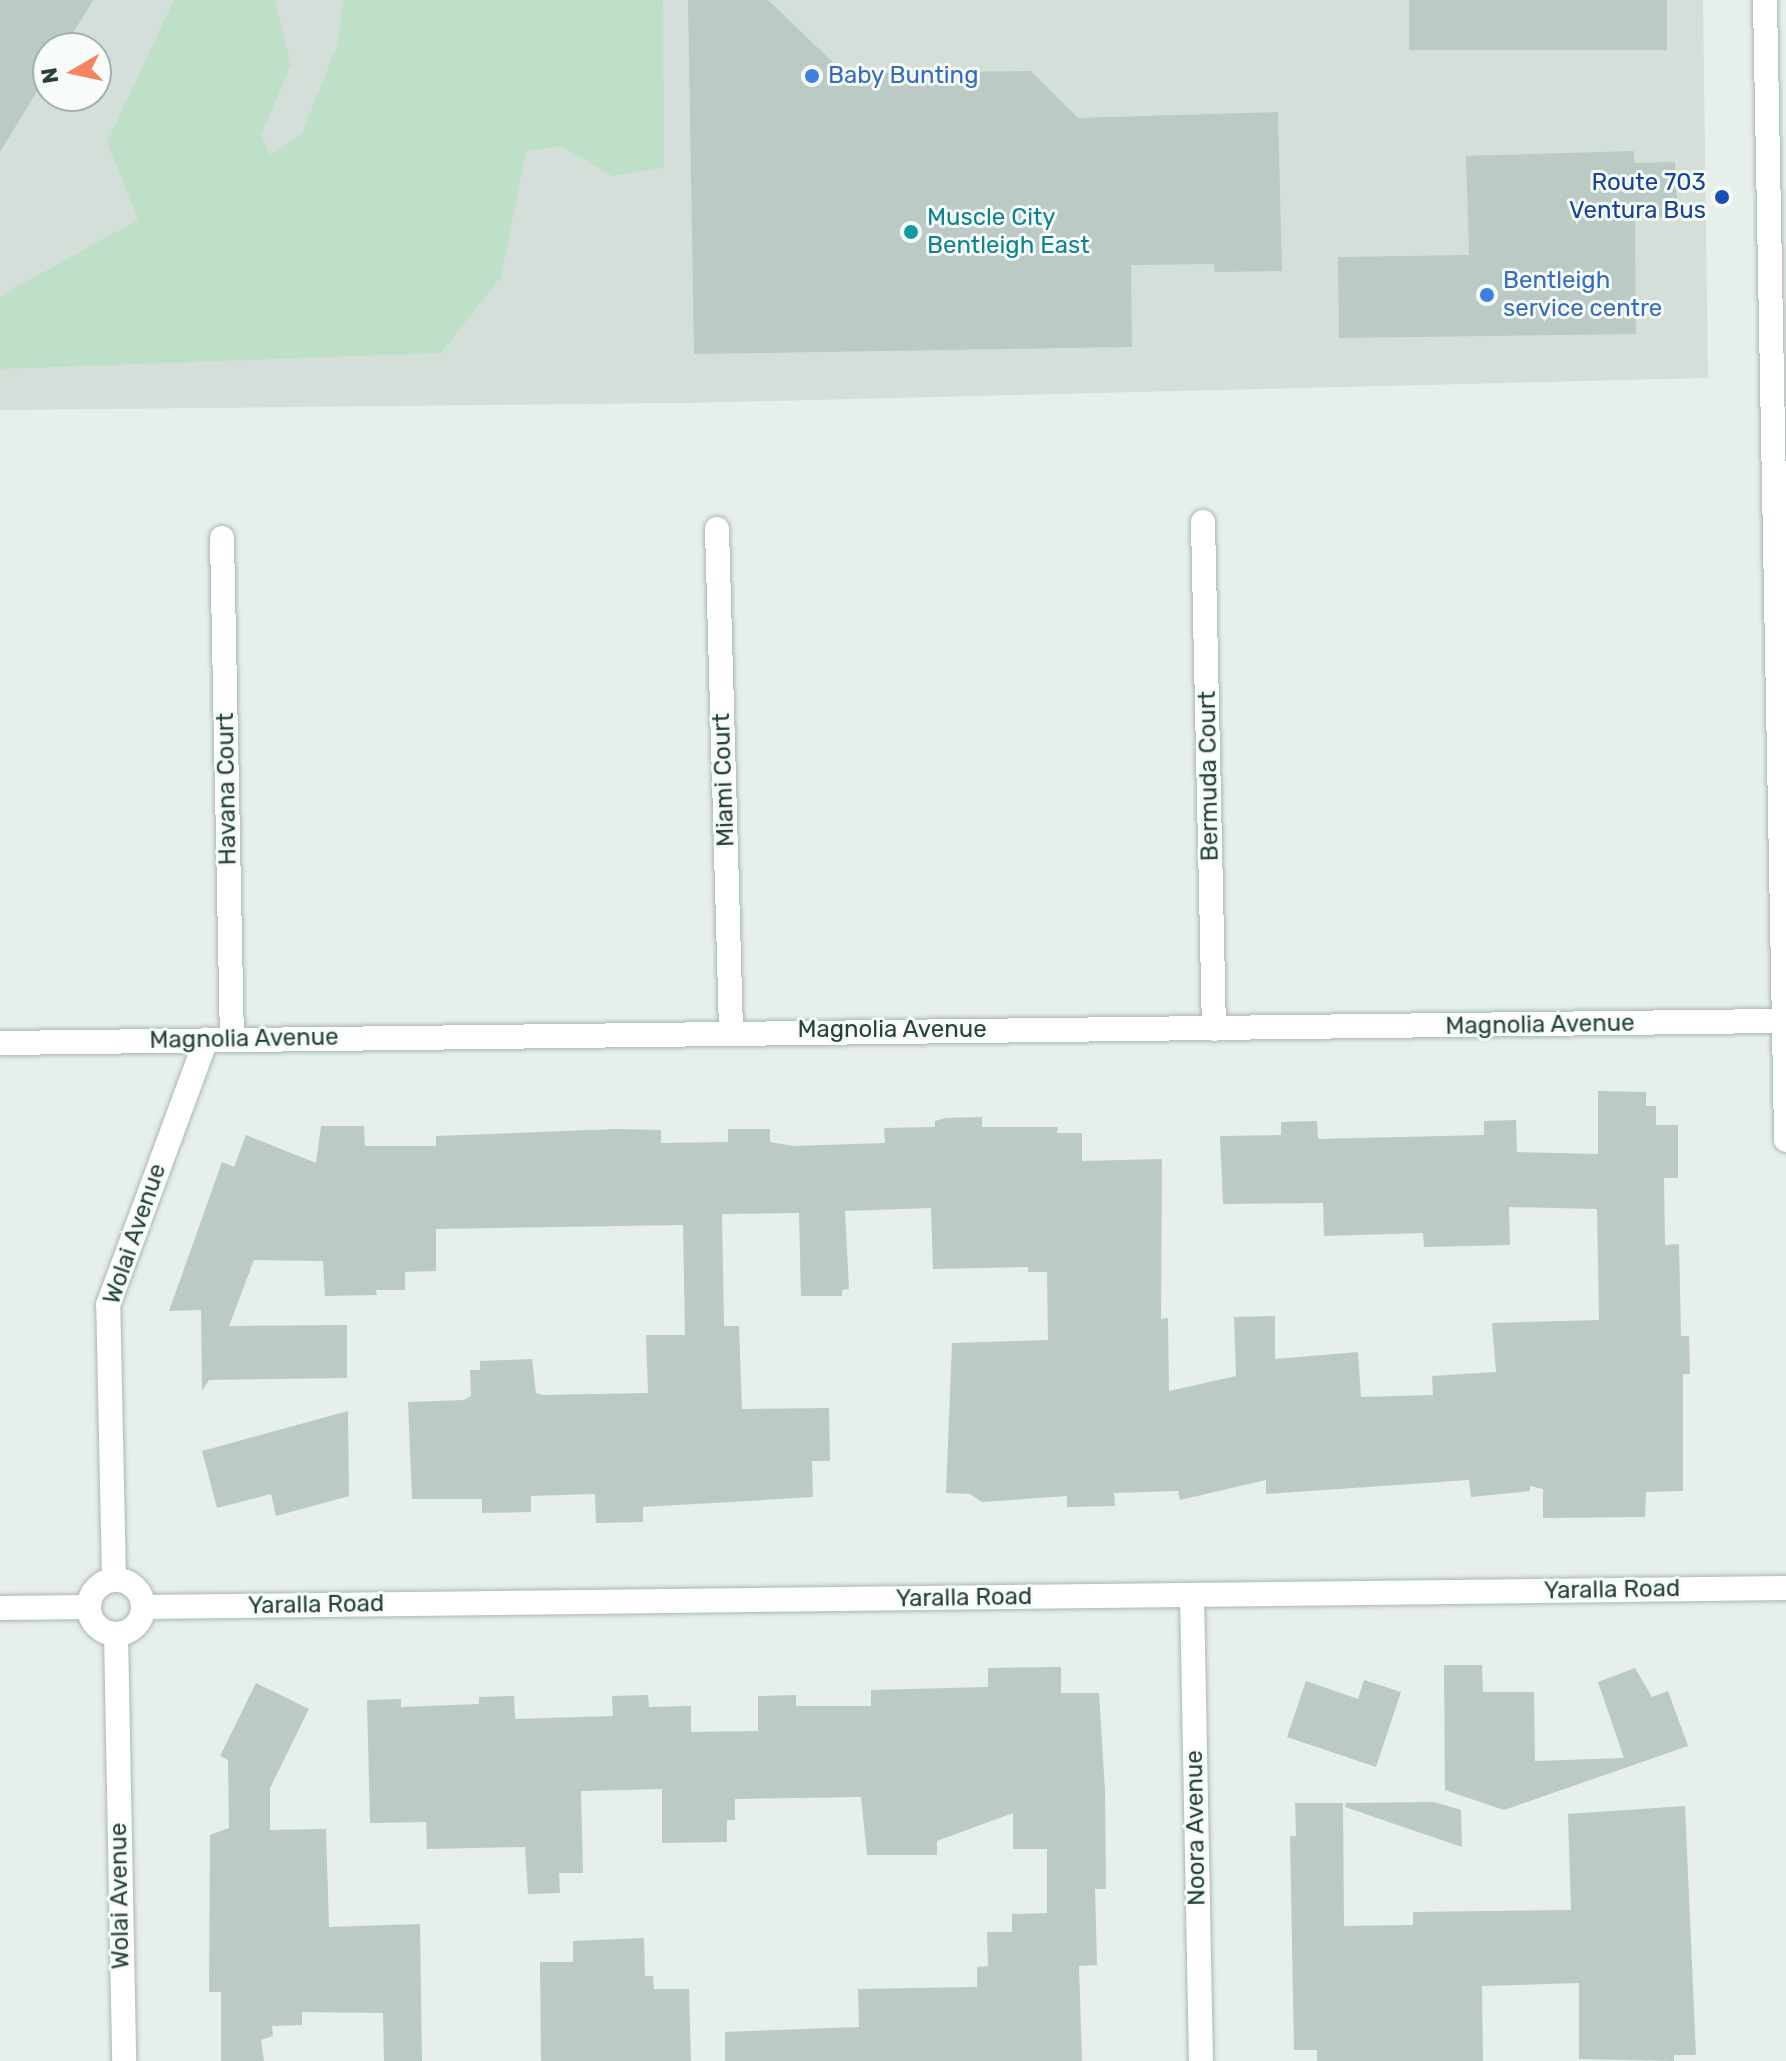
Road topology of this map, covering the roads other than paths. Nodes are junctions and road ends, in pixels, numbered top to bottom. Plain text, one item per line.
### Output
1 (1765, 0) edge
2 (1203, 522) dead end
3 (717, 529) dead end
4 (222, 538) dead end
5 (1785, 1021) edge
6 (1214, 1029) junction
7 (731, 1031) junction
8 (232, 1039) junction
9 (206, 1040) junction
10 (0, 1043) edge
11 (1786, 1117) edge
12 (1786, 1140) edge
13 (114, 1580) junction
14 (1786, 1588) edge
15 (1192, 1595) junction
16 (89, 1607) junction
17 (143, 1607) junction
18 (0, 1608) edge
19 (116, 1634) junction
20 (124, 2061) edge
21 (1201, 2061) edge

1 - 5 street
2 - 6 street, Bermuda Court
3 - 7 street, Miami Court
4 - 8 street, Havana Court
5 - 6 street, Magnolia Avenue
5 - 11 street
6 - 7 street, Magnolia Avenue
7 - 8 street, Magnolia Avenue
8 - 9 street, Magnolia Avenue
9 - 10 street, Magnolia Avenue
9 - 13 street, Wolai Avenue
11 - 12 street
13 - 16 street
13 - 17 street
14 - 15 street, Yaralla Road
15 - 17 street, Yaralla Road
15 - 21 street, Noora Avenue
16 - 18 street
16 - 19 street
17 - 19 street
19 - 20 street, Wolai Avenue

